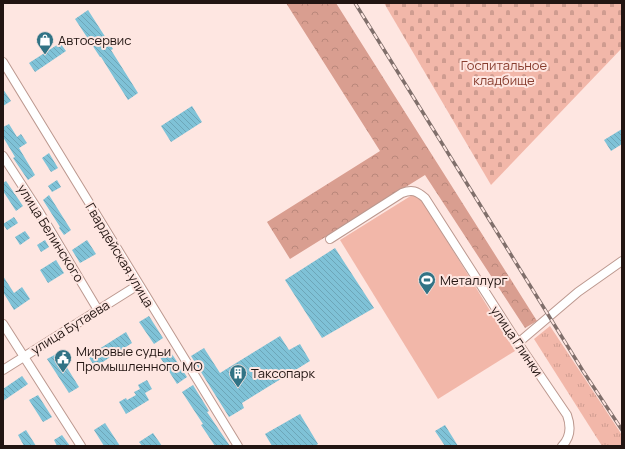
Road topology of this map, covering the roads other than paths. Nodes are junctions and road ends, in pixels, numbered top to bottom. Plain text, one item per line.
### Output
1 (3, 62) edge
2 (3, 156) edge
3 (330, 239) dead end
4 (622, 261) edge
5 (138, 285) junction
6 (98, 310) junction
7 (3, 324) edge
8 (518, 342) junction
9 (23, 357) junction
10 (3, 370) edge
11 (81, 446) edge
12 (238, 446) edge
13 (562, 446) edge

1 - 5 street, Гвардейская улица
2 - 6 street, улица Белинского
3 - 8 street, улица Глинки
4 - 8 street
5 - 6 street, улица Бутаева
5 - 12 street, Гвардейская улица
6 - 9 street, улица Бутаева
7 - 9 street
8 - 13 street, улица Глинки
9 - 10 street, улица Бутаева
9 - 11 street

